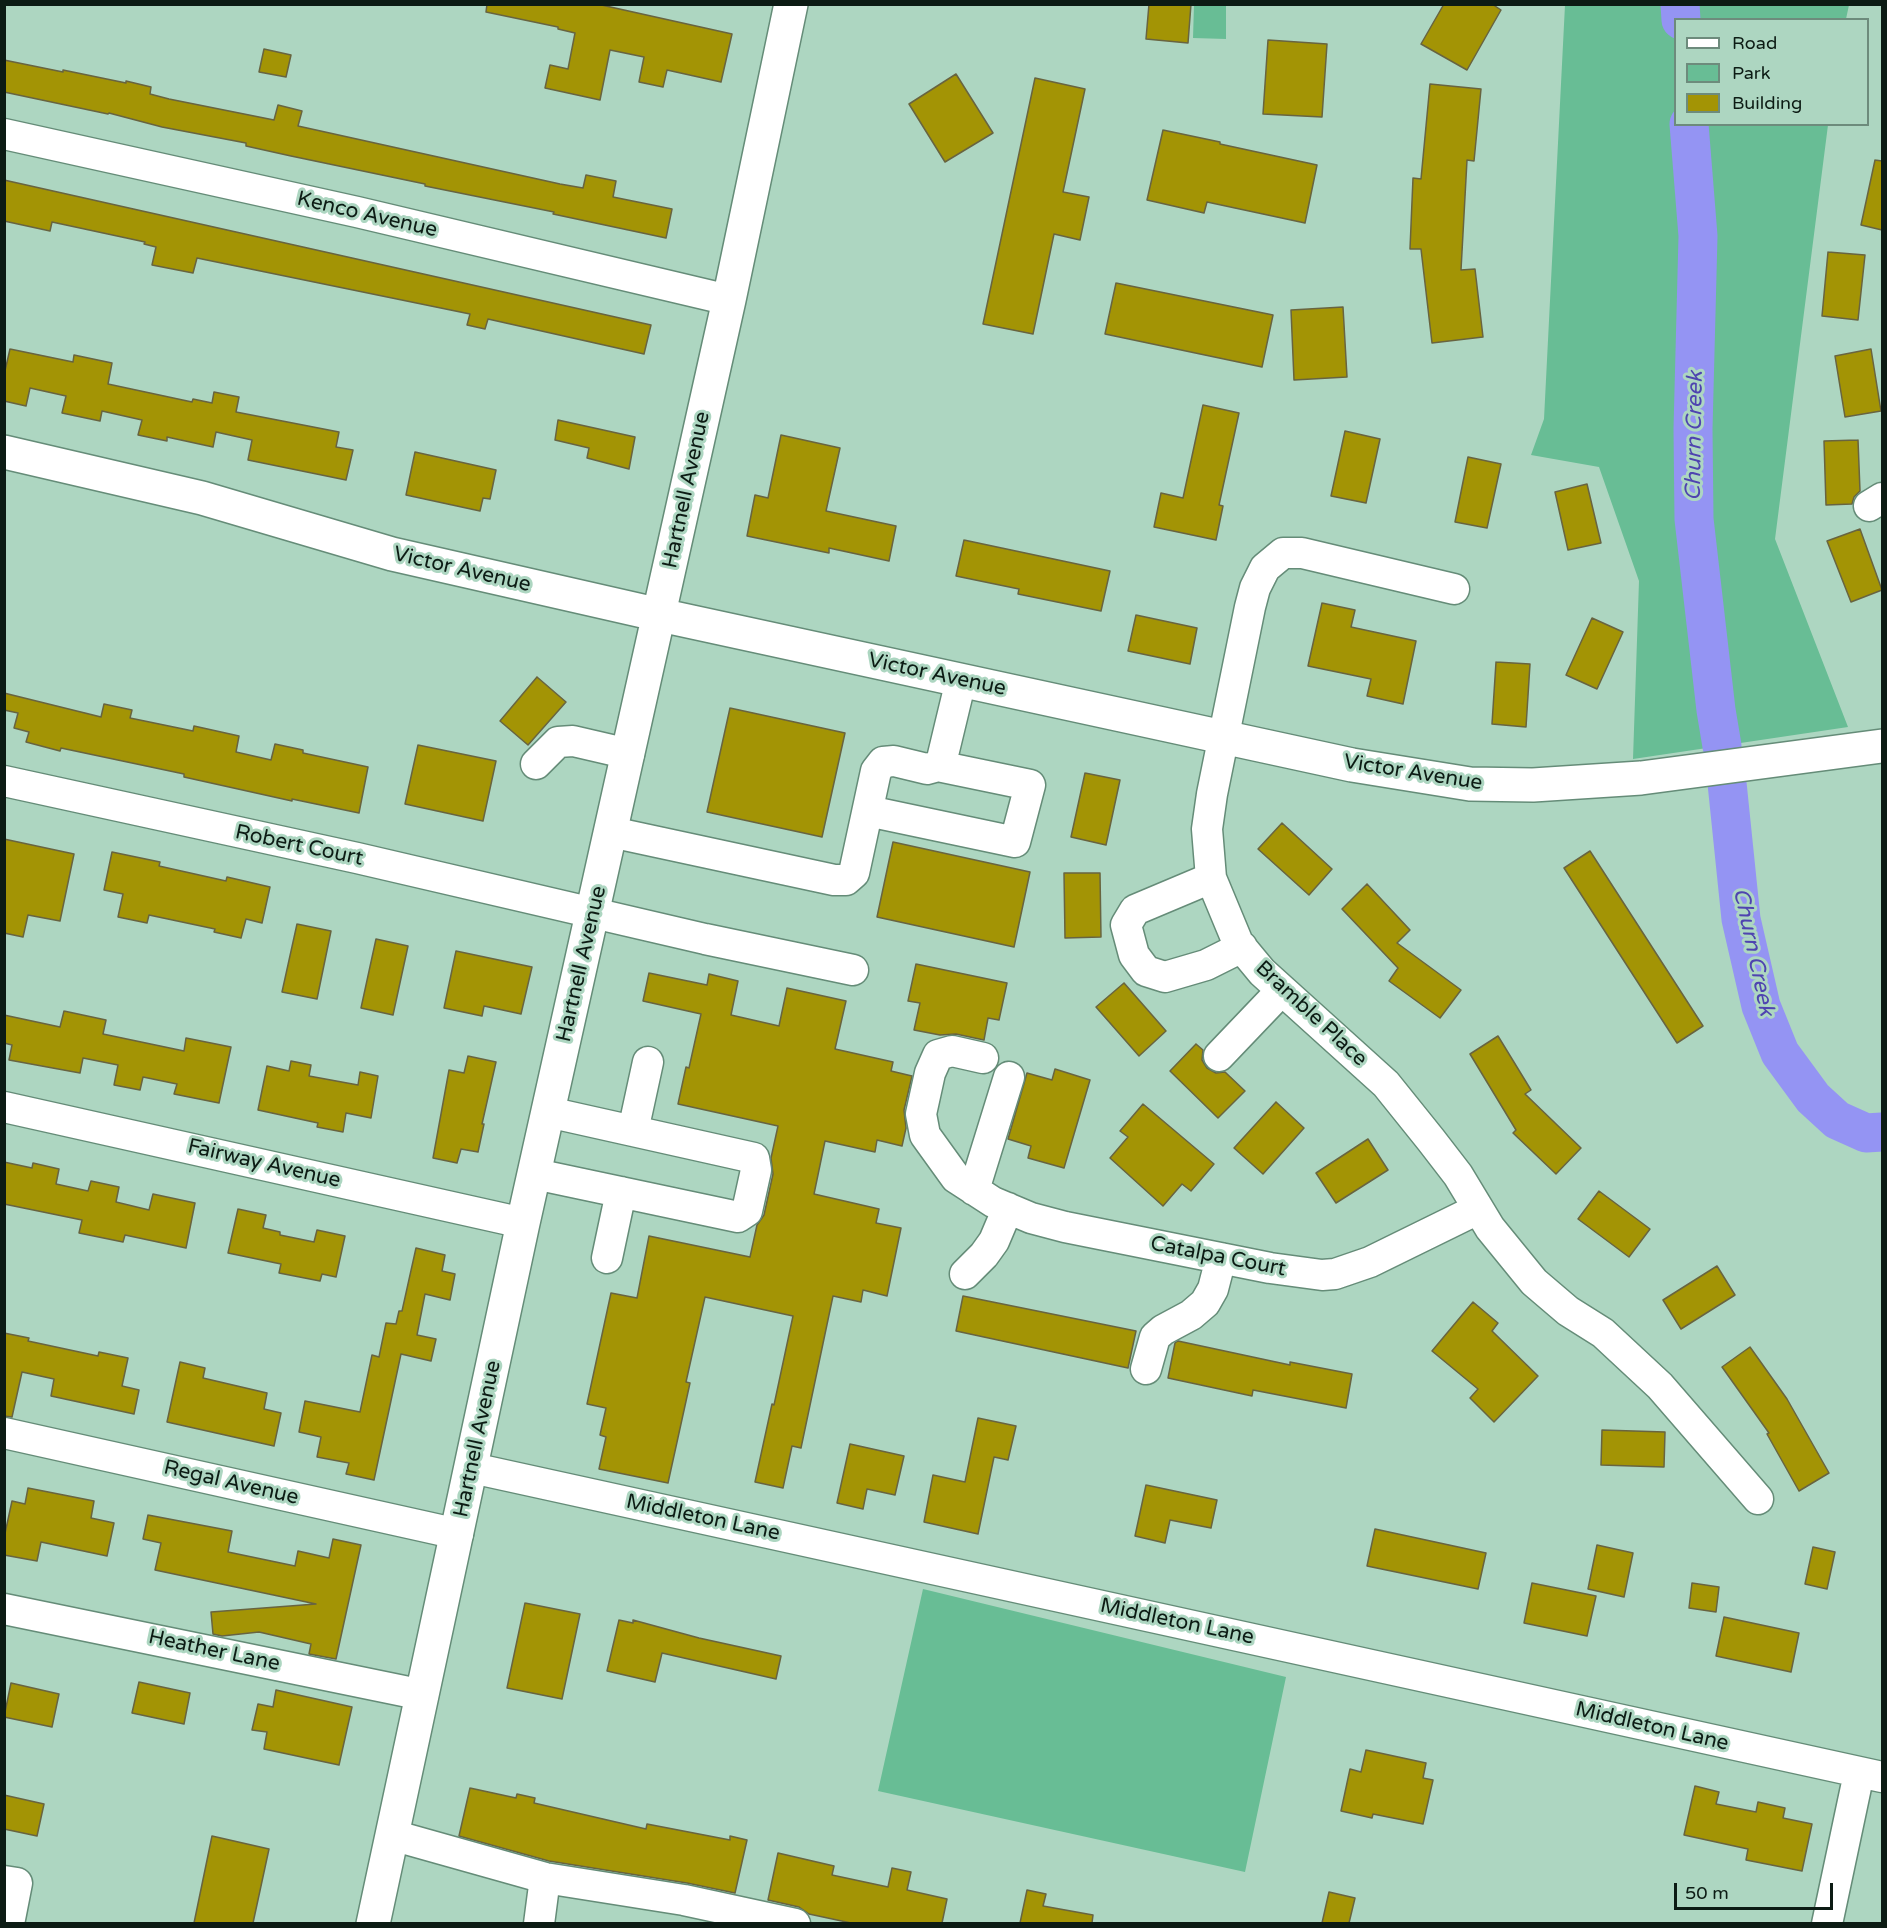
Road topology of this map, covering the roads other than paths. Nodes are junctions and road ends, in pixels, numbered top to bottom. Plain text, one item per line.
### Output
1 (791, 4) edge
2 (4, 134) edge
3 (729, 300) junction
4 (4, 452) edge
5 (1454, 590) dead end
6 (660, 615) junction
7 (961, 680) junction
8 (1224, 736) junction
9 (1882, 746) edge
10 (628, 754) junction
11 (536, 764) dead end
12 (938, 766) junction
13 (4, 781) edge
14 (868, 810) junction
15 (611, 832) junction
16 (1211, 878) junction
17 (593, 913) junction
18 (1242, 947) junction
19 (853, 970) dead end
20 (1282, 990) junction
21 (1219, 1056) dead end
22 (983, 1058) dead end
23 (648, 1062) dead end
24 (1009, 1077) dead end
25 (4, 1107) edge
26 (548, 1112) junction
27 (633, 1131) junction
28 (535, 1174) junction
29 (965, 1184) junction
30 (621, 1192) junction
31 (1008, 1208) junction
32 (1478, 1209) junction
33 (523, 1223) junction
34 (607, 1258) dead end
35 (1221, 1258) junction
36 (965, 1274) dead end
37 (1146, 1369) dead end
38 (4, 1433) edge
39 (472, 1468) junction
40 (1758, 1499) dead end
41 (458, 1534) junction
42 (4, 1609) edge
43 (423, 1695) junction
44 (1871, 1775) edge
45 (392, 1835) junction
46 (545, 1878) junction
47 (4, 1881) edge
48 (9, 1923) edge
49 (373, 1923) edge
50 (539, 1923) edge
51 (795, 1923) edge
52 (1827, 1923) edge

1 - 3 main road, Hartnell Avenue
2 - 3 street, Kenco Avenue
3 - 6 main road, Hartnell Avenue
4 - 6 main road, Victor Avenue
5 - 8 street, Bramble Place
6 - 7 main road, Victor Avenue
6 - 10 main road, Hartnell Avenue
7 - 8 main road, Victor Avenue
7 - 12 street
8 - 9 main road, Victor Avenue
8 - 16 street, Bramble Place
10 - 11 street
10 - 15 main road, Hartnell Avenue
12 - 14 street
12 - 14 street
13 - 17 street, Robert Court
14 - 15 street
15 - 17 main road, Hartnell Avenue
16 - 18 street, Bramble Place
16 - 18 street
17 - 19 street, Robert Court
17 - 26 main road, Hartnell Avenue
18 - 20 street, Bramble Place
20 - 21 street
20 - 32 street, Bramble Place
22 - 29 street
23 - 27 street
24 - 29 street
25 - 33 street, Fairway Avenue
26 - 27 street
26 - 28 main road, Hartnell Avenue
27 - 30 street
28 - 30 street
28 - 33 main road, Hartnell Avenue
29 - 31 street, Catalpa Court
30 - 34 street
31 - 35 street, Catalpa Court
31 - 36 street
32 - 35 street, Catalpa Court
32 - 40 street, Bramble Place
33 - 39 main road, Hartnell Avenue
35 - 37 street
38 - 41 street, Regal Avenue
39 - 41 main road, Hartnell Avenue
39 - 44 street, Middleton Lane
41 - 43 main road, Hartnell Avenue
42 - 43 street, Heather Lane
43 - 45 main road, Hartnell Avenue
44 - 52 street
45 - 46 street
45 - 49 main road, Hartnell Avenue
46 - 50 street
46 - 51 street
47 - 48 street

